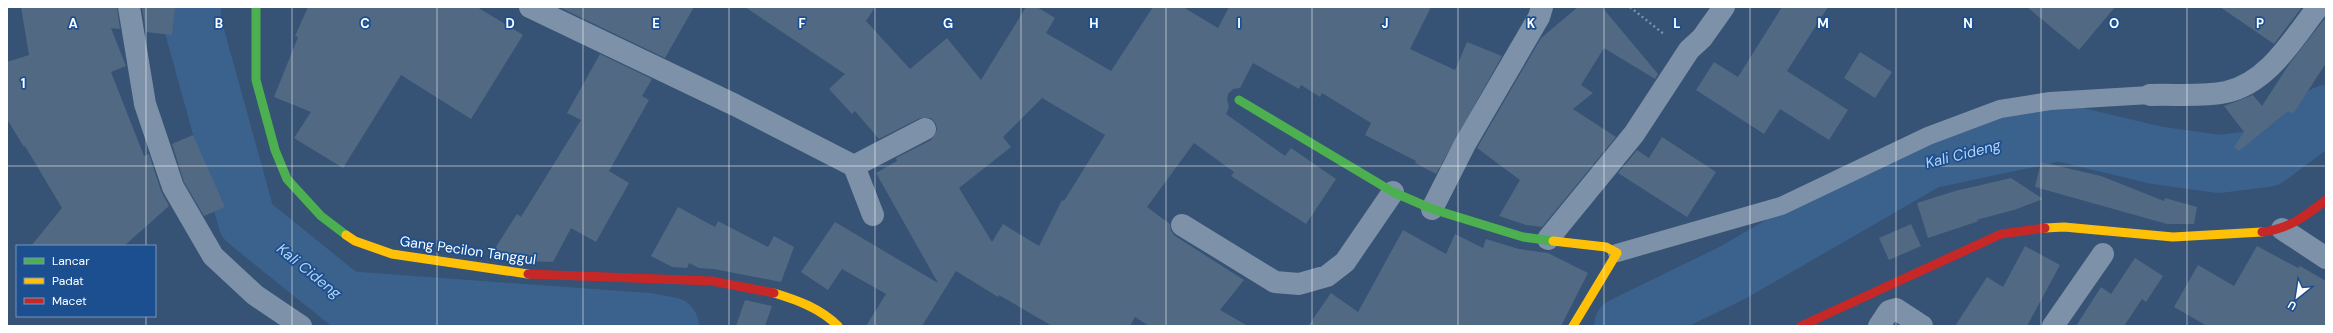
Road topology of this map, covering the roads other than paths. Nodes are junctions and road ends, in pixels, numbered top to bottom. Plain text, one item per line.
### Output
1 (129, 7) edge
2 (256, 7) edge
3 (530, 7) edge
4 (1542, 7) edge
5 (1724, 7) edge
6 (2318, 7) edge
7 (2150, 95) joint
8 (1239, 100) dead end
9 (925, 129) dead end
10 (854, 166) junction
11 (1393, 192) junction
12 (2326, 200) edge
13 (1432, 209) junction
14 (872, 215) dead end
15 (1182, 225) dead end
16 (2282, 229) junction
17 (1548, 239) junction
18 (1617, 252) junction
19 (2103, 254) dead end
20 (2326, 258) edge
21 (301, 326) edge
22 (838, 326) edge
23 (1573, 326) edge
24 (1801, 326) edge
25 (1879, 326) edge
26 (1922, 326) edge
27 (2053, 326) edge

1 - 21 street
2 - 22 street, Gang Pecilon Tanggul
3 - 10 street
4 - 13 street
5 - 17 street
6 - 7 street
7 - 18 lane
8 - 11 street
9 - 10 street
10 - 14 street
11 - 13 street
11 - 15 street
12 - 16 street
13 - 17 street
16 - 20 street
16 - 24 street
17 - 18 street
18 - 23 street
19 - 27 street
25 - 26 street

